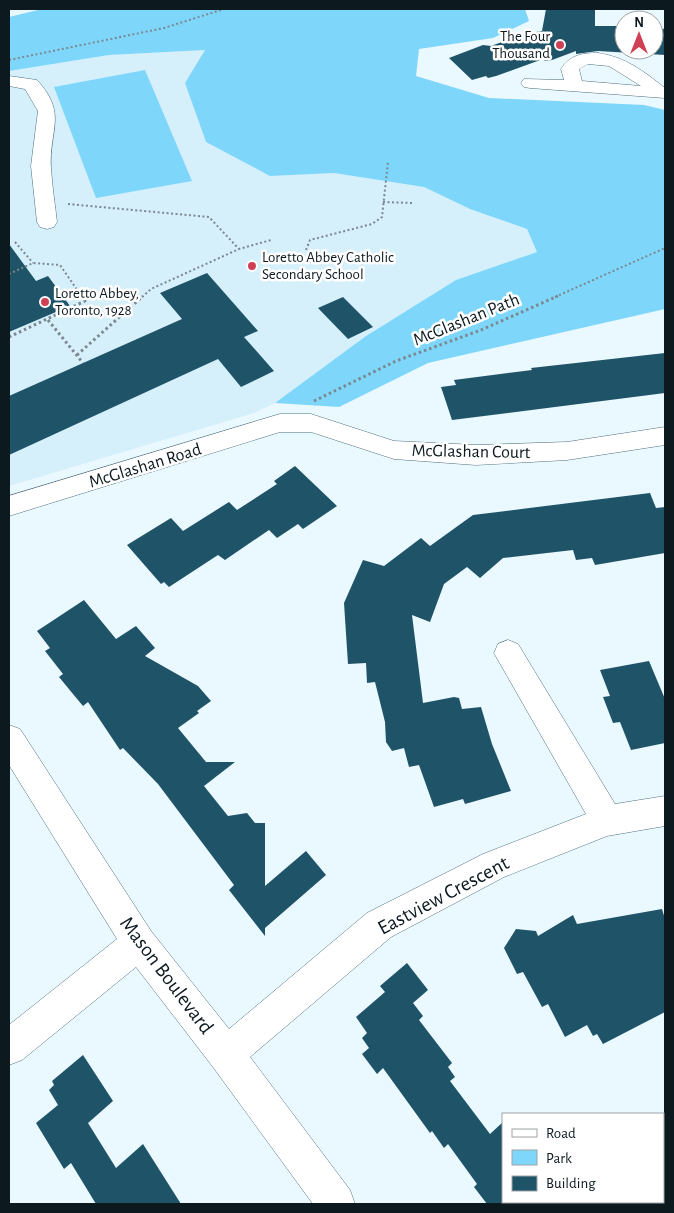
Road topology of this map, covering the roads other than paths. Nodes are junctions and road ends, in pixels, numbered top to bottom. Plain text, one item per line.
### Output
1 (9, 81) edge
2 (530, 83) dead end
3 (576, 86) junction
4 (663, 93) edge
5 (47, 222) dead end
6 (280, 423) joint
7 (665, 436) edge
8 (9, 506) edge
9 (508, 654) dead end
10 (9, 739) edge
11 (665, 811) edge
12 (607, 821) junction
13 (139, 943) junction
14 (9, 1047) edge
15 (226, 1054) junction
16 (336, 1204) edge

1 - 5 street
2 - 3 street
3 - 4 street
3 - 4 street
6 - 7 street, McGlashan Court
6 - 8 street, McGlashan Road
9 - 12 street
10 - 13 street, Mason Boulevard
11 - 12 street, Eastview Crescent
12 - 15 street, Eastview Crescent
13 - 14 street
13 - 15 street, Mason Boulevard
15 - 16 street, Mason Boulevard

